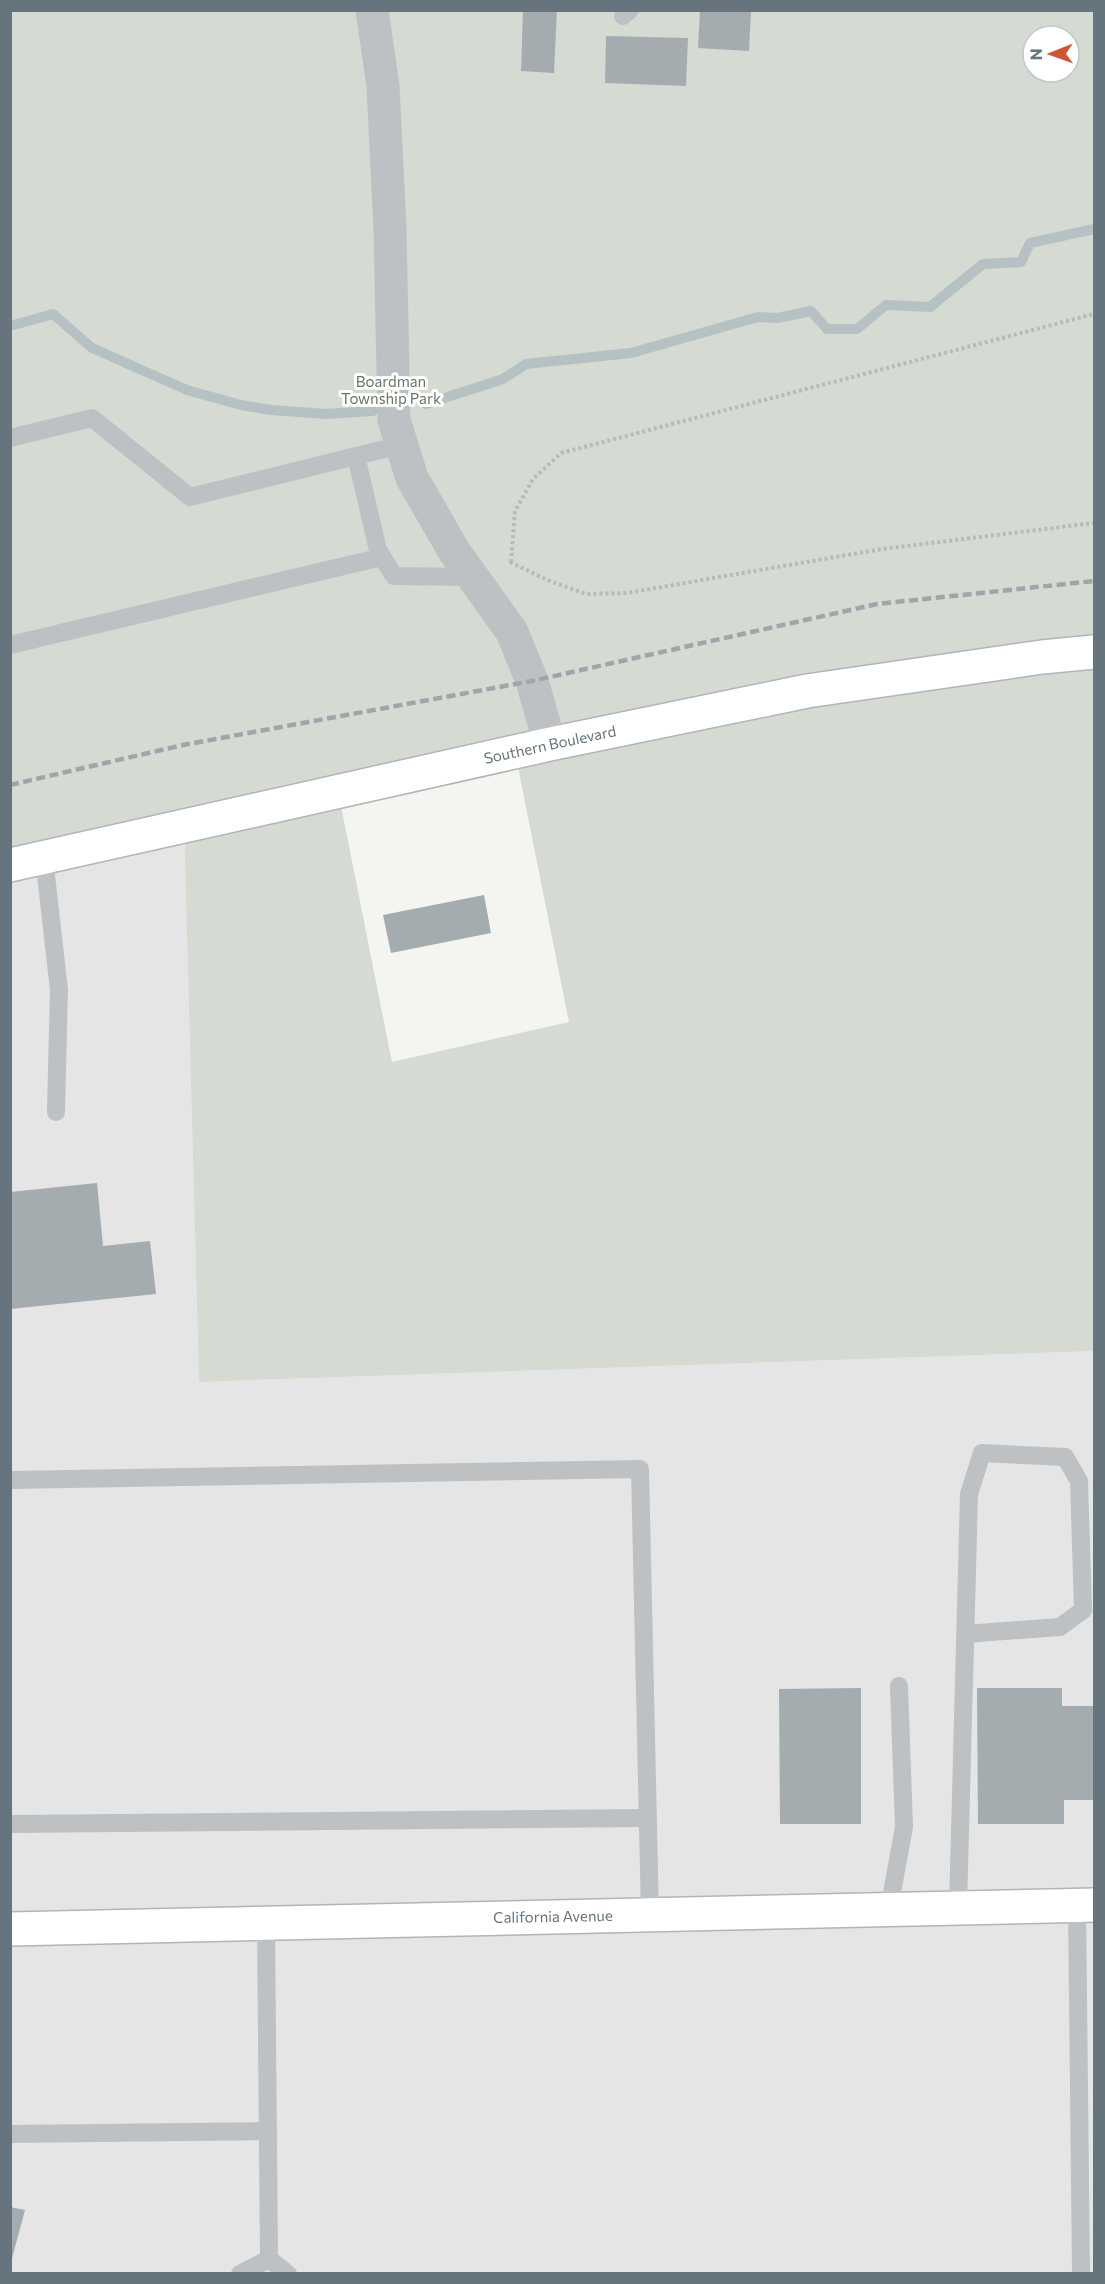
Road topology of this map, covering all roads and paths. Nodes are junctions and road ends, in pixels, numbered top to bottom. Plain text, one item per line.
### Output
1 (372, 10) edge
2 (1095, 314) edge
3 (10, 438) edge
4 (402, 445) junction
5 (356, 456) junction
6 (1095, 523) edge
7 (382, 557) junction
8 (511, 562) junction
9 (472, 576) junction
10 (10, 645) edge
11 (1095, 651) edge
12 (550, 744) junction
13 (44, 858) junction
14 (10, 865) edge
15 (56, 1112) dead end
16 (10, 1480) edge
17 (965, 1634) junction
18 (899, 1686) dead end
19 (648, 1818) junction
20 (10, 1824) edge
21 (1086, 1905) edge
22 (958, 1908) junction
23 (889, 1909) junction
24 (650, 1915) junction
25 (266, 1924) junction
26 (10, 1929) edge
27 (268, 2131) junction
28 (10, 2134) edge
29 (270, 2259) junction
30 (240, 2274) edge
31 (288, 2274) edge
32 (1081, 2274) edge

1 - 4 street
2 - 8 path
3 - 5 lane
4 - 5 lane
4 - 9 street
5 - 7 lane
6 - 8 path
7 - 9 lane
7 - 10 lane
8 - 9 path
9 - 12 street
11 - 12 street, Southern Boulevard
12 - 13 street, Southern Boulevard
13 - 14 street, Southern Boulevard
13 - 15 lane
16 - 19 lane
17 - 17 lane
17 - 22 lane
18 - 23 lane
19 - 20 lane
19 - 24 lane
21 - 22 street, California Avenue
21 - 32 lane
22 - 23 street, California Avenue
23 - 24 street, California Avenue
24 - 25 street, California Avenue
25 - 26 street, California Avenue
25 - 27 lane
27 - 28 lane
27 - 29 lane
29 - 30 lane
29 - 31 lane

